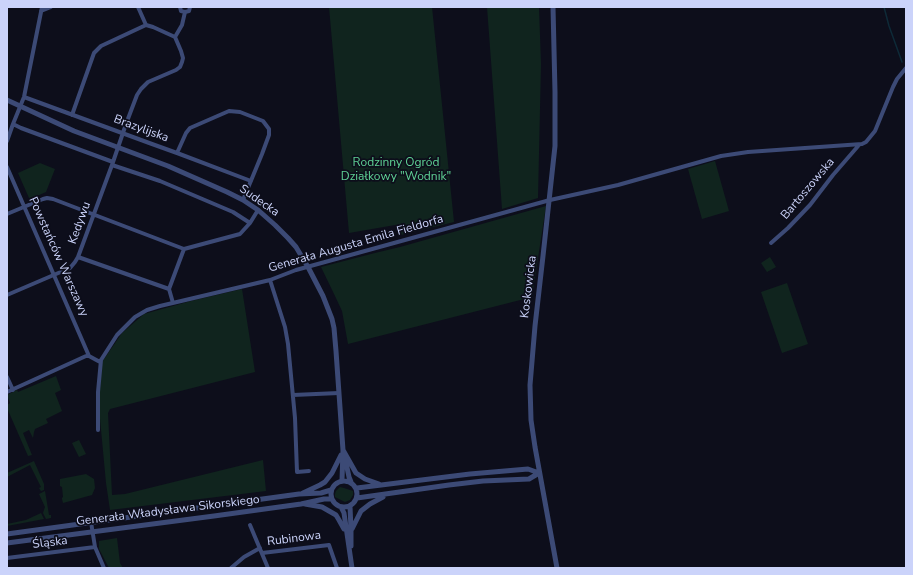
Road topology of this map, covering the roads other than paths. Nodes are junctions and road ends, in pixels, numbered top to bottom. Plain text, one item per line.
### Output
1 (51, 7) edge
2 (138, 7) edge
3 (180, 7) edge
4 (190, 7) edge
5 (553, 7) edge
6 (42, 9) edge
7 (185, 12) junction
8 (146, 25) junction
9 (175, 37) junction
10 (906, 68) edge
11 (24, 97) junction
12 (7, 100) edge
13 (20, 106) junction
14 (72, 114) junction
15 (13, 124) junction
16 (123, 134) junction
17 (7, 141) edge
18 (858, 145) junction
19 (118, 148) junction
20 (177, 153) junction
21 (113, 163) junction
22 (7, 167) edge
23 (251, 181) junction
24 (243, 200) junction
25 (550, 200) junction
26 (25, 207) junction
27 (258, 210) junction
28 (7, 214) edge
29 (94, 215) junction
30 (250, 223) junction
31 (771, 244) dead end
32 (184, 249) junction
33 (78, 257) junction
34 (308, 268) junction
35 (54, 274) junction
36 (270, 280) junction
37 (169, 289) junction
38 (7, 294) edge
39 (173, 302) junction
40 (89, 356) junction
41 (100, 362) junction
42 (7, 377) edge
43 (13, 390) junction
44 (7, 392) edge
45 (339, 393) junction
46 (294, 395) junction
47 (98, 430) dead end
48 (343, 450) junction
49 (537, 459) junction
50 (528, 470) junction
51 (309, 471) dead end
52 (539, 473) junction
53 (342, 480) junction
54 (533, 481) junction
55 (351, 482) junction
56 (380, 485) junction
57 (357, 488) junction
58 (542, 488) junction
59 (332, 490) junction
60 (299, 494) junction
61 (387, 494) junction
62 (357, 498) junction
63 (332, 499) junction
64 (301, 504) junction
65 (350, 506) junction
66 (341, 507) junction
67 (91, 522) junction
68 (250, 525) dead end
69 (351, 530) junction
70 (92, 531) junction
71 (7, 534) edge
72 (347, 534) junction
73 (7, 543) edge
74 (95, 548) junction
75 (260, 548) junction
76 (262, 553) junction
77 (7, 558) edge
78 (351, 559) junction
79 (104, 568) edge
80 (231, 568) edge
81 (268, 568) edge
82 (337, 568) edge
83 (352, 568) edge
84 (557, 568) edge

1 - 6 street
2 - 8 street
3 - 7 street
4 - 7 street
5 - 25 street, Koskowicka
6 - 11 street
7 - 9 street
8 - 9 street
8 - 14 street
9 - 16 street, Kedywu
10 - 18 street, Bartoszowska
11 - 13 street
11 - 14 street, Brazylijska
12 - 13 street, Sudecka
13 - 15 street
13 - 19 street, Sudecka
14 - 16 street, Brazylijska
15 - 17 street
15 - 21 street
16 - 19 street, Kedywu
16 - 20 street, Brazylijska
18 - 25 street, Generała Augusta Emila Fieldorfa
18 - 31 street, Bartoszowska
19 - 21 street, Kedywu
19 - 24 street, Sudecka
20 - 23 street, Brazylijska
20 - 23 street
21 - 29 street, Kedywu
21 - 30 street
22 - 26 street, Powstańców Warszawy
23 - 24 street
24 - 27 street, Sudecka
25 - 34 street, Generała Augusta Emila Fieldorfa
25 - 49 street, Koskowicka
26 - 28 street
26 - 29 street
26 - 35 street, Powstańców Warszawy
27 - 30 street
27 - 34 street, Sudecka
29 - 32 street
29 - 33 street, Kedywu
30 - 32 street
32 - 37 street
33 - 35 street, Kedywu
33 - 37 street
34 - 36 street, Generała Augusta Emila Fieldorfa
34 - 45 street, Sudecka
35 - 38 street, Kedywu
35 - 40 street, Powstańców Warszawy
36 - 39 street, Generała Augusta Emila Fieldorfa
36 - 46 street
37 - 39 street
39 - 41 street, Generała Augusta Emila Fieldorfa
40 - 41 street
40 - 43 street
41 - 47 street, Generała Augusta Emila Fieldorfa
42 - 43 street
43 - 44 street
45 - 46 street
45 - 48 street, Sudecka
46 - 51 street
48 - 53 street, Sudecka
48 - 55 street, Sudecka
48 - 56 street
48 - 60 street
49 - 50 street
49 - 52 street, Koskowicka
50 - 52 street
50 - 56 street
52 - 54 street
52 - 58 street, Koskowicka
53 - 55 street
53 - 59 street
54 - 58 street
54 - 61 street
55 - 57 street
56 - 57 street
57 - 62 street
58 - 84 street, Koskowicka
59 - 60 street, Generała Władysława Sikorskiego
59 - 63 street
60 - 67 street, Generała Władysława Sikorskiego
61 - 62 street
61 - 69 street
62 - 65 street
63 - 64 street, Generała Władysława Sikorskiego
63 - 66 street
64 - 70 street, Generała Władysława Sikorskiego
64 - 72 street
65 - 66 street
65 - 69 street
66 - 72 street
67 - 70 street
67 - 71 street, Generała Władysława Sikorskiego
68 - 75 street
69 - 78 street
70 - 73 street, Generała Władysława Sikorskiego
70 - 74 street
72 - 78 street
74 - 77 street, Śląska
74 - 79 street
75 - 76 street
75 - 80 street
76 - 81 street
76 - 82 street, Rubinowa
78 - 83 street

